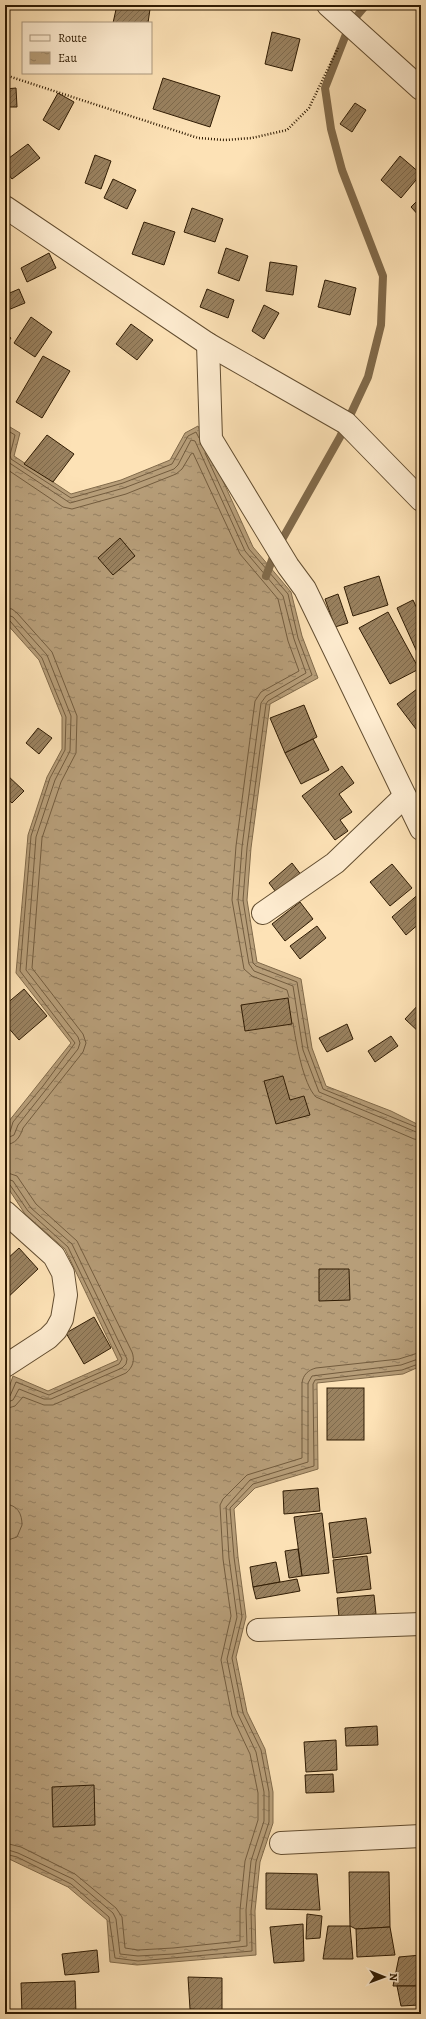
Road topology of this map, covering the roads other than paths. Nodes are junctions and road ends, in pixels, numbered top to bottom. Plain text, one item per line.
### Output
1 (328, 5) edge
2 (421, 89) edge
3 (5, 207) edge
4 (208, 344) junction
5 (421, 500) edge
6 (405, 796) junction
7 (421, 829) edge
8 (263, 914) dead end
9 (5, 1212) edge
10 (5, 1366) edge
11 (421, 1624) edge
12 (258, 1630) dead end
13 (421, 1836) edge
14 (281, 1843) dead end

1 - 2 street
3 - 4 street
4 - 5 street
4 - 6 street
6 - 7 street
6 - 8 street
9 - 10 street
11 - 12 street
13 - 14 street

